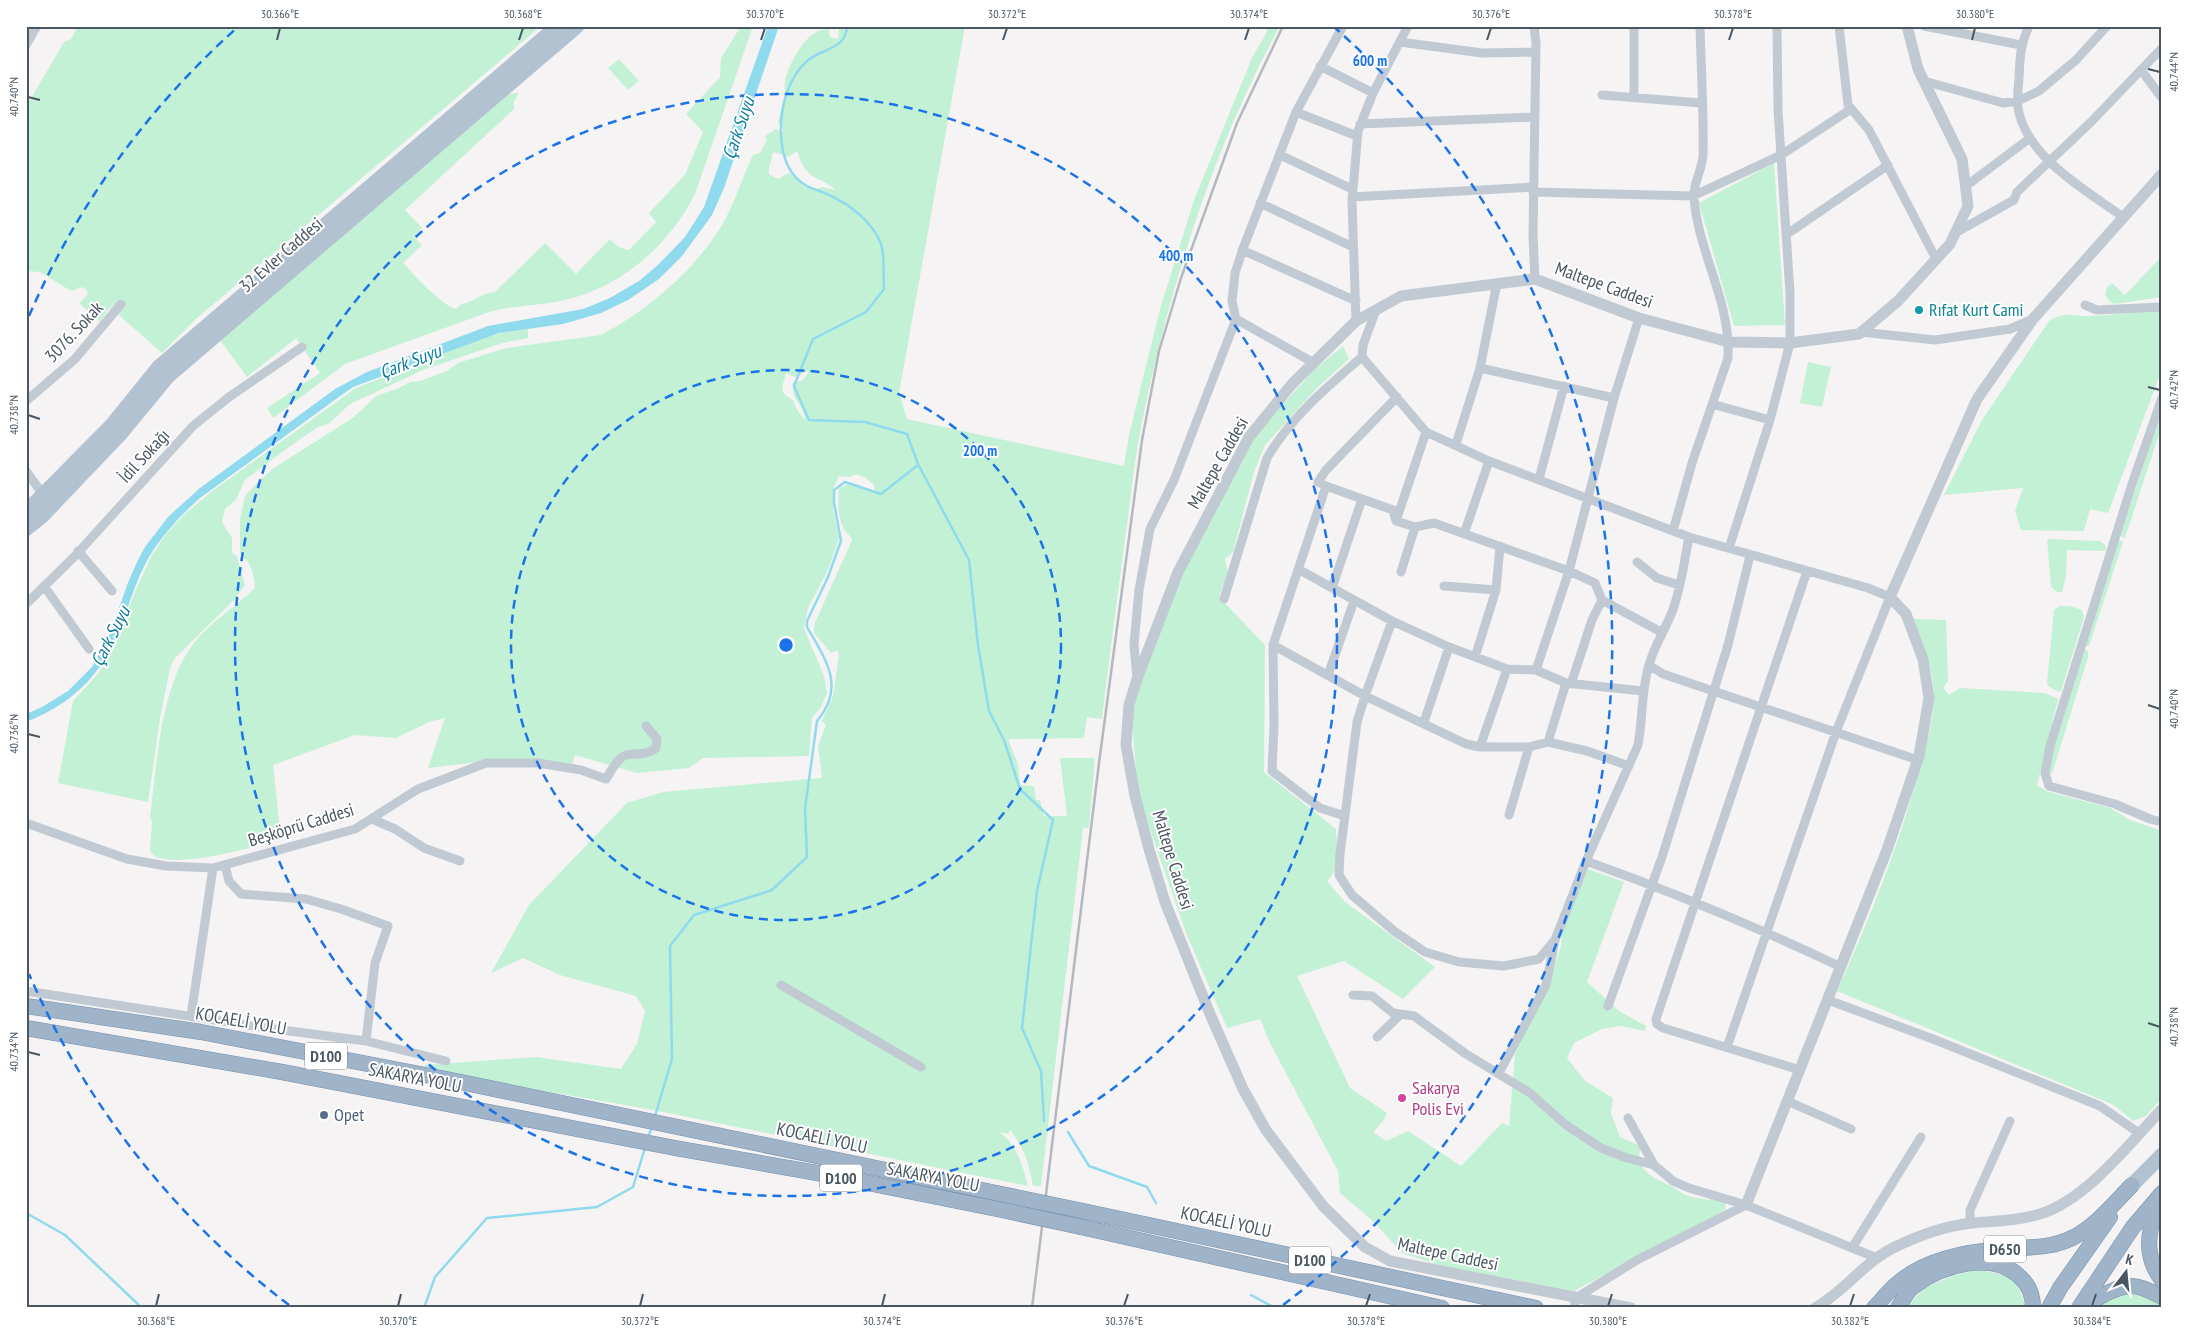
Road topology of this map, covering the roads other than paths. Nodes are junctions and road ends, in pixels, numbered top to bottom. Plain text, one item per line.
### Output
1 (37, 26) edge
2 (558, 26) edge
3 (577, 26) edge
4 (1343, 26) edge
5 (1408, 26) edge
6 (1534, 26) edge
7 (1634, 26) edge
8 (1700, 26) edge
9 (1777, 26) edge
10 (1839, 26) edge
11 (1907, 26) edge
12 (1924, 26) edge
13 (2029, 26) edge
14 (2107, 26) edge
15 (1400, 42) junction
16 (26, 45) edge
17 (2020, 45) junction
18 (2162, 48) edge
19 (1536, 52) junction
20 (1320, 66) junction
21 (2140, 70) junction
22 (1924, 81) junction
23 (1373, 93) junction
24 (1602, 95) dead end
25 (1634, 97) junction
26 (2162, 98) edge
27 (2018, 101) junction
28 (1702, 103) junction
29 (1851, 109) junction
30 (1296, 112) junction
31 (1534, 117) junction
32 (1360, 124) junction
33 (1357, 136) junction
34 (2030, 138) junction
35 (1280, 155) junction
36 (1781, 155) junction
37 (2049, 162) junction
38 (1888, 165) junction
39 (2162, 174) edge
40 (1966, 186) junction
41 (1533, 189) junction
42 (1352, 193) junction
43 (1693, 196) junction
44 (1260, 203) junction
45 (2123, 217) junction
46 (1955, 233) junction
47 (1787, 234) junction
48 (1353, 247) junction
49 (1242, 250) junction
50 (1936, 259) junction
51 (1535, 279) junction
52 (1497, 283) junction
53 (1356, 301) junction
54 (121, 304) dead end
55 (2086, 305) dead end
56 (2162, 306) edge
57 (1376, 310) junction
58 (1639, 318) junction
59 (1236, 319) junction
60 (2033, 319) junction
61 (1356, 321) junction
62 (1861, 332) junction
63 (1729, 342) junction
64 (1790, 343) junction
65 (302, 347) dead end
66 (1362, 356) junction
67 (1314, 363) junction
68 (1480, 368) junction
69 (1564, 386) junction
70 (1397, 397) junction
71 (1614, 398) junction
72 (2162, 398) edge
73 (26, 400) edge
74 (1712, 404) junction
75 (1770, 420) junction
76 (1426, 432) junction
77 (1456, 444) junction
78 (1489, 461) junction
79 (26, 471) edge
80 (1538, 479) junction
81 (1326, 486) junction
82 (44, 496) junction
83 (1588, 498) junction
84 (1362, 499) junction
85 (26, 512) edge
86 (1396, 521) junction
87 (1415, 527) junction
88 (26, 529) edge
89 (1673, 531) junction
90 (1464, 534) junction
91 (1689, 537) junction
92 (1500, 546) junction
93 (1729, 548) junction
94 (78, 551) junction
95 (1750, 556) junction
96 (1637, 562) dead end
97 (1298, 569) junction
98 (1569, 571) junction
99 (1807, 571) junction
100 (1401, 572) dead end
101 (1679, 585) junction
102 (44, 586) junction
103 (1444, 586) dead end
104 (1332, 588) junction
105 (1496, 590) junction
106 (112, 591) dead end
107 (1890, 597) junction
108 (1224, 598) dead end
109 (1354, 600) junction
110 (1602, 600) junction
111 (26, 604) edge
112 (1392, 621) junction
113 (1662, 632) junction
114 (1274, 645) junction
115 (1449, 647) junction
116 (89, 649) dead end
117 (1475, 657) junction
118 (1649, 665) junction
119 (1507, 668) junction
120 (1536, 670) junction
121 (1328, 675) junction
122 (1136, 679) junction
123 (1568, 683) junction
124 (1643, 691) junction
125 (1714, 691) junction
126 (1364, 696) junction
127 (1760, 708) junction
128 (1424, 722) junction
129 (646, 726) dead end
130 (1836, 732) junction
131 (1548, 742) junction
132 (1480, 746) junction
133 (1529, 746) junction
134 (1918, 760) junction
135 (1629, 766) junction
136 (1509, 814) dead end
137 (1345, 816) junction
138 (372, 819) junction
139 (2162, 822) edge
140 (26, 823) edge
141 (460, 861) dead end
142 (1586, 861) junction
143 (225, 865) junction
144 (213, 868) junction
145 (1652, 885) junction
146 (1696, 902) junction
147 (1766, 931) junction
148 (1555, 940) junction
149 (1841, 967) junction
150 (781, 985) dead end
151 (26, 991) edge
152 (1353, 995) dead end
153 (70, 997) junction
154 (1828, 1000) junction
155 (26, 1006) edge
156 (1608, 1006) dead end
157 (66, 1012) junction
158 (1400, 1015) junction
159 (191, 1016) junction
160 (26, 1028) edge
161 (1377, 1038) dead end
162 (366, 1040) junction
163 (1727, 1047) junction
164 (446, 1061) dead end
165 (921, 1067) dead end
166 (1800, 1070) junction
167 (1499, 1072) junction
168 (1787, 1101) junction
169 (2162, 1109) edge
170 (1628, 1118) dead end
171 (2010, 1121) dead end
172 (1851, 1128) dead end
173 (2139, 1133) junction
174 (1921, 1136) dead end
175 (2162, 1155) edge
176 (1654, 1165) junction
177 (2132, 1185) junction
178 (2162, 1194) edge
179 (1746, 1205) junction
180 (1970, 1224) junction
181 (1852, 1248) junction
182 (1878, 1258) junction
183 (2162, 1280) edge
184 (2162, 1297) edge
185 (1575, 1303) edge
186 (1442, 1308) edge
187 (1536, 1308) edge
188 (1631, 1308) edge
189 (1815, 1308) edge
190 (1874, 1308) edge
191 (1898, 1308) edge
192 (2034, 1308) edge
193 (2049, 1308) edge
194 (2079, 1308) edge
195 (2087, 1308) edge

1 - 16 street
2 - 82 main road, 32 Evler Caddesi
3 - 88 main road, 32 Evler Caddesi
4 - 20 street
5 - 15 street
6 - 19 street
7 - 25 street
8 - 28 street
9 - 36 street
10 - 29 street
11 - 22 street, Maltepe Caddesi
12 - 17 street
13 - 17 street
14 - 27 street
15 - 19 street
15 - 23 street
17 - 27 street
18 - 21 street
19 - 31 street
20 - 23 street
20 - 30 street
21 - 26 street
21 - 37 street
22 - 27 street
22 - 40 street, Maltepe Caddesi
23 - 32 street
24 - 25 street
25 - 28 street
27 - 34 street
28 - 43 street
29 - 36 street
29 - 38 street
30 - 33 street
30 - 35 street
31 - 32 street
31 - 41 street
32 - 33 street
33 - 42 street
34 - 37 street
34 - 40 street
35 - 42 street
35 - 44 street
36 - 43 street
36 - 47 street
37 - 45 street
37 - 46 street
38 - 47 street
38 - 50 street
39 - 45 street
40 - 46 street, Maltepe Caddesi
41 - 42 street
41 - 43 street
41 - 51 street
42 - 48 street
43 - 63 street
44 - 48 street
44 - 49 street
45 - 60 street
46 - 50 street, Maltepe Caddesi
47 - 64 street
48 - 53 street
49 - 53 street
49 - 59 street
50 - 62 street, Maltepe Caddesi
51 - 52 street, Maltepe Caddesi
51 - 58 street, Maltepe Caddesi
52 - 57 street, Maltepe Caddesi
52 - 68 street
53 - 61 street
54 - 73 street, 3076. Sokak
55 - 56 street
57 - 61 street, Maltepe Caddesi
57 - 66 street
58 - 63 street, Maltepe Caddesi
58 - 71 street
59 - 67 street
59 - 122 street
60 - 62 street
60 - 107 street
61 - 67 street, Maltepe Caddesi
62 - 64 street, Maltepe Caddesi
63 - 64 street, Maltepe Caddesi
63 - 74 street
64 - 75 street
65 - 94 street, İdil Sokağı
66 - 70 street
66 - 108 street
67 - 122 street, Maltepe Caddesi
68 - 69 street
68 - 77 street
69 - 71 street
69 - 80 street
70 - 76 street
70 - 81 street
71 - 83 street
72 - 139 street
74 - 75 street
74 - 89 street
75 - 93 street
76 - 77 street
76 - 86 street
77 - 78 street
78 - 80 street
78 - 90 street
79 - 82 street
80 - 83 street
81 - 84 street
81 - 97 street
82 - 85 main road, 32 Evler Caddesi
83 - 89 street
83 - 98 street
84 - 86 street
84 - 104 street
86 - 87 street
87 - 90 street
87 - 100 street
89 - 91 street
90 - 92 street
91 - 93 street
91 - 101 street
92 - 98 street
92 - 105 street
93 - 95 street
94 - 102 street, İdil Sokağı
94 - 106 street
95 - 99 street
95 - 125 street
96 - 101 street
97 - 104 street
97 - 114 street
98 - 110 street
98 - 120 street
99 - 107 street
99 - 127 street
101 - 113 street
102 - 111 street, İdil Sokağı
102 - 116 street
103 - 105 street
104 - 109 street
105 - 117 street
107 - 130 street
107 - 134 street
109 - 112 street
109 - 121 street
110 - 113 street
110 - 123 street
112 - 115 street
112 - 126 street
113 - 118 street
114 - 121 street
114 - 137 street
115 - 117 street
115 - 128 street
117 - 119 street
118 - 124 street
118 - 125 street
119 - 120 street
119 - 132 street
120 - 123 street
121 - 126 street
122 - 185 street, Maltepe Caddesi
123 - 124 street
123 - 131 street
124 - 135 street
125 - 127 street
125 - 145 street
126 - 128 street
126 - 137 street
127 - 130 street
127 - 146 street
128 - 132 street
129 - 138 street, Beşköprü Caddesi
130 - 134 street
130 - 147 street
131 - 133 street
131 - 135 street
132 - 133 street
133 - 136 street
134 - 149 street
135 - 142 street
137 - 148 street
138 - 141 street
138 - 143 street, Beşköprü Caddesi
140 - 144 street, Beşköprü Caddesi
142 - 145 street
142 - 148 street
143 - 144 street, Beşköprü Caddesi
143 - 162 street
144 - 159 street
145 - 146 street
145 - 156 street
146 - 147 street
146 - 163 street
147 - 149 street
147 - 163 street
148 - 167 street
149 - 154 street
150 - 165 street
151 - 153 street
152 - 158 street
153 - 157 street
153 - 159 street
154 - 166 street
154 - 173 street
155 - 157 highway, KOCAELİ YOLU / D100
157 - 187 highway, KOCAELİ YOLU / D100, bridge
158 - 161 street
158 - 167 street
159 - 162 street
160 - 186 highway, SAKARYA YOLU / D100, bridge
162 - 164 street
163 - 166 street
166 - 168 street
167 - 176 street
168 - 172 street
168 - 179 street
169 - 173 street
170 - 176 street
171 - 180 street
173 - 180 street
174 - 181 street
175 - 177 main road
176 - 179 street
177 - 190 highway, D650
177 - 193 highway
178 - 183 highway
178 - 194 highway
179 - 181 street
179 - 185 street
180 - 182 street
181 - 182 street
182 - 189 street
184 - 195 highway
185 - 188 street, Maltepe Caddesi
191 - 192 highway, D650

